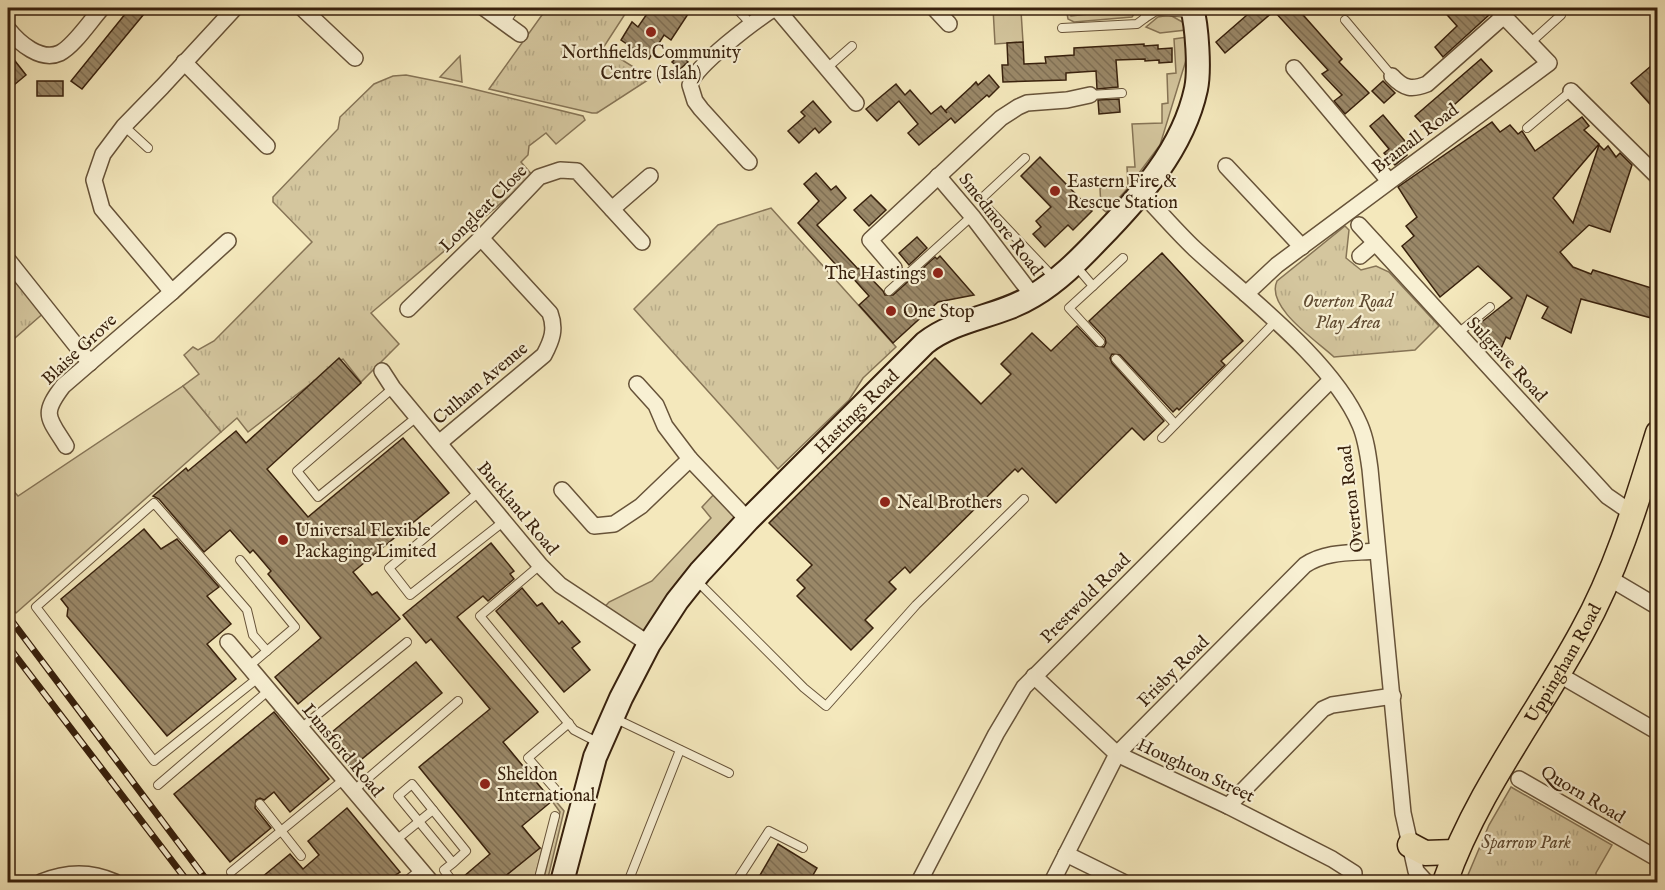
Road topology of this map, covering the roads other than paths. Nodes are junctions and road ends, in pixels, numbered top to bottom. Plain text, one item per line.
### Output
1 (102, 8) edge
2 (232, 8) edge
3 (302, 8) edge
4 (484, 8) edge
5 (515, 8) edge
6 (736, 8) edge
7 (776, 8) edge
8 (934, 8) edge
9 (1145, 8) edge
10 (1193, 10) edge
11 (1500, 12) edge
12 (1561, 15) dead end
13 (1145, 18) junction
14 (1345, 20) dead end
15 (505, 23) junction
16 (751, 24) junction
17 (949, 24) dead end
18 (1062, 28) dead end
19 (8, 29) edge
20 (520, 34) dead end
21 (1530, 43) junction
22 (852, 46) dead end
23 (356, 58) dead end
24 (184, 62) junction
25 (827, 68) junction
26 (1294, 68) dead end
27 (1392, 76) joint
28 (1571, 91) joint
29 (1122, 93) dead end
30 (1090, 94) joint
31 (856, 103) dead end
32 (124, 126) junction
33 (1527, 128) dead end
34 (267, 146) dead end
35 (148, 148) dead end
36 (1025, 158) dead end
37 (749, 162) dead end
38 (1226, 166) dead end
39 (650, 176) dead end
40 (938, 176) junction
41 (1658, 177) edge
42 (1389, 181) junction
43 (1142, 192) junction
44 (612, 209) junction
45 (972, 216) junction
46 (1359, 225) dead end
47 (481, 238) junction
48 (228, 241) dead end
49 (642, 242) dead end
50 (1375, 243) junction
51 (1302, 247) junction
52 (1360, 256) dead end
53 (1123, 258) dead end
54 (8, 260) edge
55 (1074, 264) junction
56 (894, 268) dead end
57 (1056, 280) junction
58 (1093, 286) junction
59 (889, 291) dead end
60 (172, 292) junction
61 (1246, 294) junction
62 (1033, 296) junction
63 (1490, 307) dead end
64 (408, 309) dead end
65 (1275, 322) junction
66 (1457, 334) junction
67 (1100, 342) dead end
68 (1116, 360) dead end
69 (90, 363) junction
70 (382, 371) dead end
71 (1331, 380) junction
72 (637, 384) dead end
73 (393, 388) junction
74 (418, 416) junction
75 (1175, 424) junction
76 (1658, 433) edge
77 (1162, 438) dead end
78 (439, 443) junction
79 (66, 446) dead end
80 (690, 459) junction
81 (1651, 480) edge
82 (562, 490) dead end
83 (479, 492) junction
84 (1024, 499) dead end
85 (1634, 511) junction
86 (748, 520) junction
87 (503, 522) junction
88 (1377, 551) junction
89 (240, 560) dead end
90 (540, 565) junction
91 (1609, 578) junction
92 (695, 579) junction
93 (1658, 607) edge
94 (228, 642) dead end
95 (407, 642) dead end
96 (649, 644) junction
97 (267, 651) junction
98 (253, 672) junction
99 (1558, 674) junction
100 (1034, 676) junction
101 (268, 691) junction
102 (1393, 696) junction
103 (458, 701) dead end
104 (612, 717) junction
105 (569, 723) junction
106 (300, 729) junction
107 (1658, 732) edge
108 (601, 744) junction
109 (680, 750) junction
110 (1118, 754) junction
111 (729, 773) dead end
112 (1519, 779) dead end
113 (158, 785) dead end
114 (348, 786) junction
115 (563, 798) dead end
116 (260, 804) dead end
117 (1228, 806) junction
118 (434, 810) junction
119 (555, 816) dead end
120 (419, 822) junction
121 (281, 830) junction
122 (395, 842) junction
123 (1410, 845) junction
124 (803, 848) dead end
125 (1455, 852) junction
126 (1066, 854) junction
127 (301, 856) dead end
128 (1658, 859) edge
129 (453, 863) junction
130 (420, 870) junction
131 (231, 872) dead end
132 (1357, 881) edge
133 (41, 882) edge
134 (115, 882) edge
135 (405, 882) edge
136 (431, 882) edge
137 (453, 882) edge
138 (538, 882) edge
139 (562, 882) edge
140 (628, 882) edge
141 (720, 882) edge
142 (724, 882) edge
143 (736, 882) edge
144 (919, 882) edge
145 (1052, 882) edge
146 (1123, 882) edge
147 (1426, 882) edge
148 (1445, 882) edge

1 - 19 street
2 - 24 street
3 - 23 street
4 - 15 street
5 - 15 lane
6 - 16 lane
7 - 16 street
7 - 25 street
8 - 17 street
9 - 13 lane
10 - 13 lane
10 - 43 street, Hastings Road
11 - 21 street, Bramall Road
11 - 27 street
12 - 21 lane
13 - 18 lane
14 - 27 lane
15 - 20 street
16 - 37 street
21 - 42 street, Bramall Road
22 - 25 lane
24 - 32 street
24 - 34 street
25 - 31 street
26 - 42 street
28 - 33 lane
28 - 41 street
29 - 30 lane, Smedmore Road
30 - 40 street, Smedmore Road
32 - 35 lane
32 - 60 street
36 - 57 lane
38 - 51 street
39 - 44 street
40 - 45 street, Smedmore Road
40 - 56 street, Smedmore Road
42 - 51 street, Bramall Road
43 - 55 street, Hastings Road
43 - 61 street, Overton Road
44 - 47 street, Longleat Close
44 - 49 street, Longleat Close
45 - 59 lane
45 - 62 street, Smedmore Road
46 - 50 street, Sulgrave Road
47 - 64 street, Longleat Close
47 - 78 street, Culham Avenue
48 - 60 street, Blaise Grove
50 - 52 street
50 - 66 street, Sulgrave Road
51 - 61 street, Bramall Road
53 - 58 lane
54 - 69 street
55 - 57 street, Hastings Road
55 - 58 lane
57 - 62 street, Hastings Road
58 - 67 lane
60 - 69 street, Blaise Grove
61 - 65 street, Overton Road
62 - 86 street, Hastings Road
63 - 66 lane
65 - 71 street, Overton Road
65 - 75 lane
66 - 85 street, Sulgrave Road
68 - 75 lane
69 - 79 street, Blaise Grove
70 - 73 street, Buckland Road
71 - 88 street, Overton Road
71 - 100 street, Prestwold Road
72 - 80 street
73 - 74 street, Buckland Road
73 - 74 lane
74 - 78 street, Buckland Road
75 - 77 lane
76 - 81 main road, Uppingham Road
78 - 83 street, Buckland Road
80 - 82 street
80 - 86 street
81 - 85 main road, Uppingham Road
83 - 87 street, Buckland Road
83 - 87 lane
84 - 92 lane
85 - 91 main road, Uppingham Road
86 - 92 street, Hastings Road
87 - 90 street, Buckland Road
88 - 102 street, Overton Road
88 - 110 street, Frisby Road
89 - 97 lane
90 - 96 street, Buckland Road
90 - 105 lane
91 - 93 street
91 - 99 main road, Uppingham Road
92 - 96 street, Hastings Road
94 - 98 street, Lunsford Road
95 - 106 lane
96 - 104 street, Hastings Road
97 - 98 lane
97 - 98 lane
98 - 101 street, Lunsford Road
99 - 107 street
99 - 125 main road, Uppingham Road
100 - 110 street, Houghton Street
100 - 144 street, Prestwold Road
101 - 106 street, Lunsford Road
101 - 113 lane
102 - 117 street
102 - 123 street, Overton Road
103 - 114 lane
104 - 108 street, Hastings Road
104 - 109 lane
105 - 108 lane
105 - 115 lane
106 - 114 street, Lunsford Road
108 - 139 street, Hastings Road
109 - 111 lane
109 - 140 lane
110 - 117 street, Houghton Street
110 - 126 street, Frisby Road
112 - 128 street, Quorn Road
114 - 121 lane
114 - 122 street, Lunsford Road
116 - 121 lane
117 - 132 street, Houghton Street
118 - 120 lane
118 - 120 lane
118 - 129 lane
119 - 138 lane
120 - 122 lane
120 - 129 lane
121 - 127 lane
121 - 131 lane
122 - 130 street, Lunsford Road
123 - 125 main road
123 - 147 street, Overton Road
124 - 143 lane
125 - 148 main road, Uppingham Road
126 - 145 street, Frisby Road
126 - 146 street
129 - 137 lane
130 - 135 lane
130 - 136 street, Lunsford Road
133 - 134 street
141 - 142 lane

